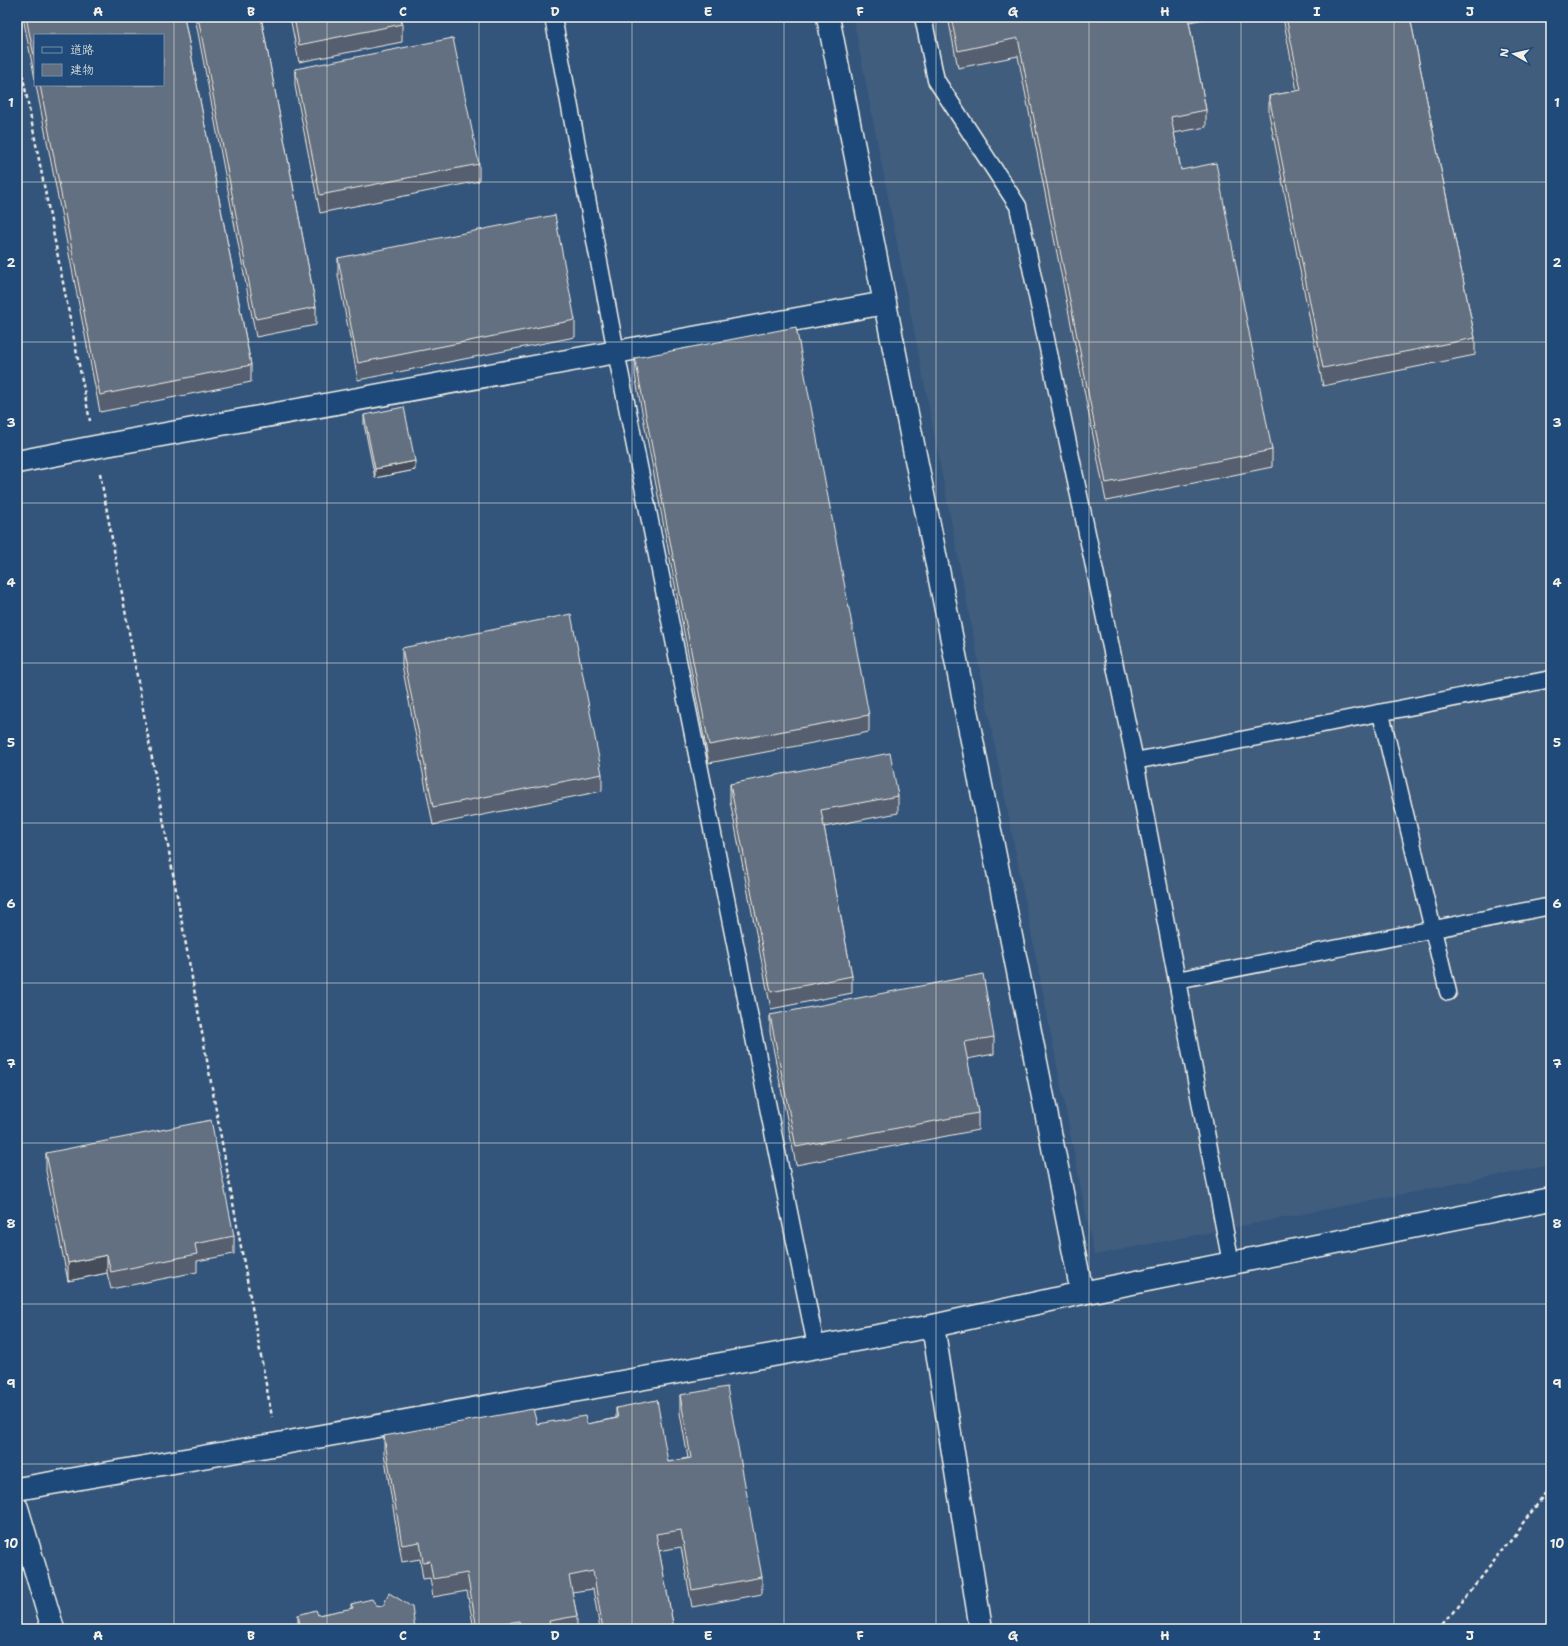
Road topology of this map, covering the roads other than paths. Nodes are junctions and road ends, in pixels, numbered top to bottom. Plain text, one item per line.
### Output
1 (553, 17) edge
2 (828, 17) edge
3 (923, 17) edge
4 (885, 303) junction
5 (616, 352) junction
6 (17, 462) edge
7 (1551, 679) edge
8 (1382, 714) junction
9 (1136, 761) junction
10 (1551, 906) edge
11 (1433, 929) junction
12 (1177, 980) junction
13 (1448, 992) dead end
14 (1551, 1199) edge
15 (1231, 1263) junction
16 (1082, 1293) junction
17 (932, 1326) junction
18 (816, 1346) junction
19 (17, 1489) edge
20 (17, 1508) edge
21 (53, 1629) edge
22 (981, 1629) edge

1 - 5 lane
2 - 4 street
3 - 9 lane
4 - 5 street
4 - 16 street
5 - 6 street
5 - 18 lane
7 - 8 lane
8 - 9 lane
8 - 11 lane
9 - 12 lane
10 - 11 lane
11 - 12 lane
11 - 13 lane
12 - 15 lane
14 - 15 street
15 - 16 street
16 - 17 street
17 - 18 street
17 - 22 street
18 - 19 street
20 - 21 street

